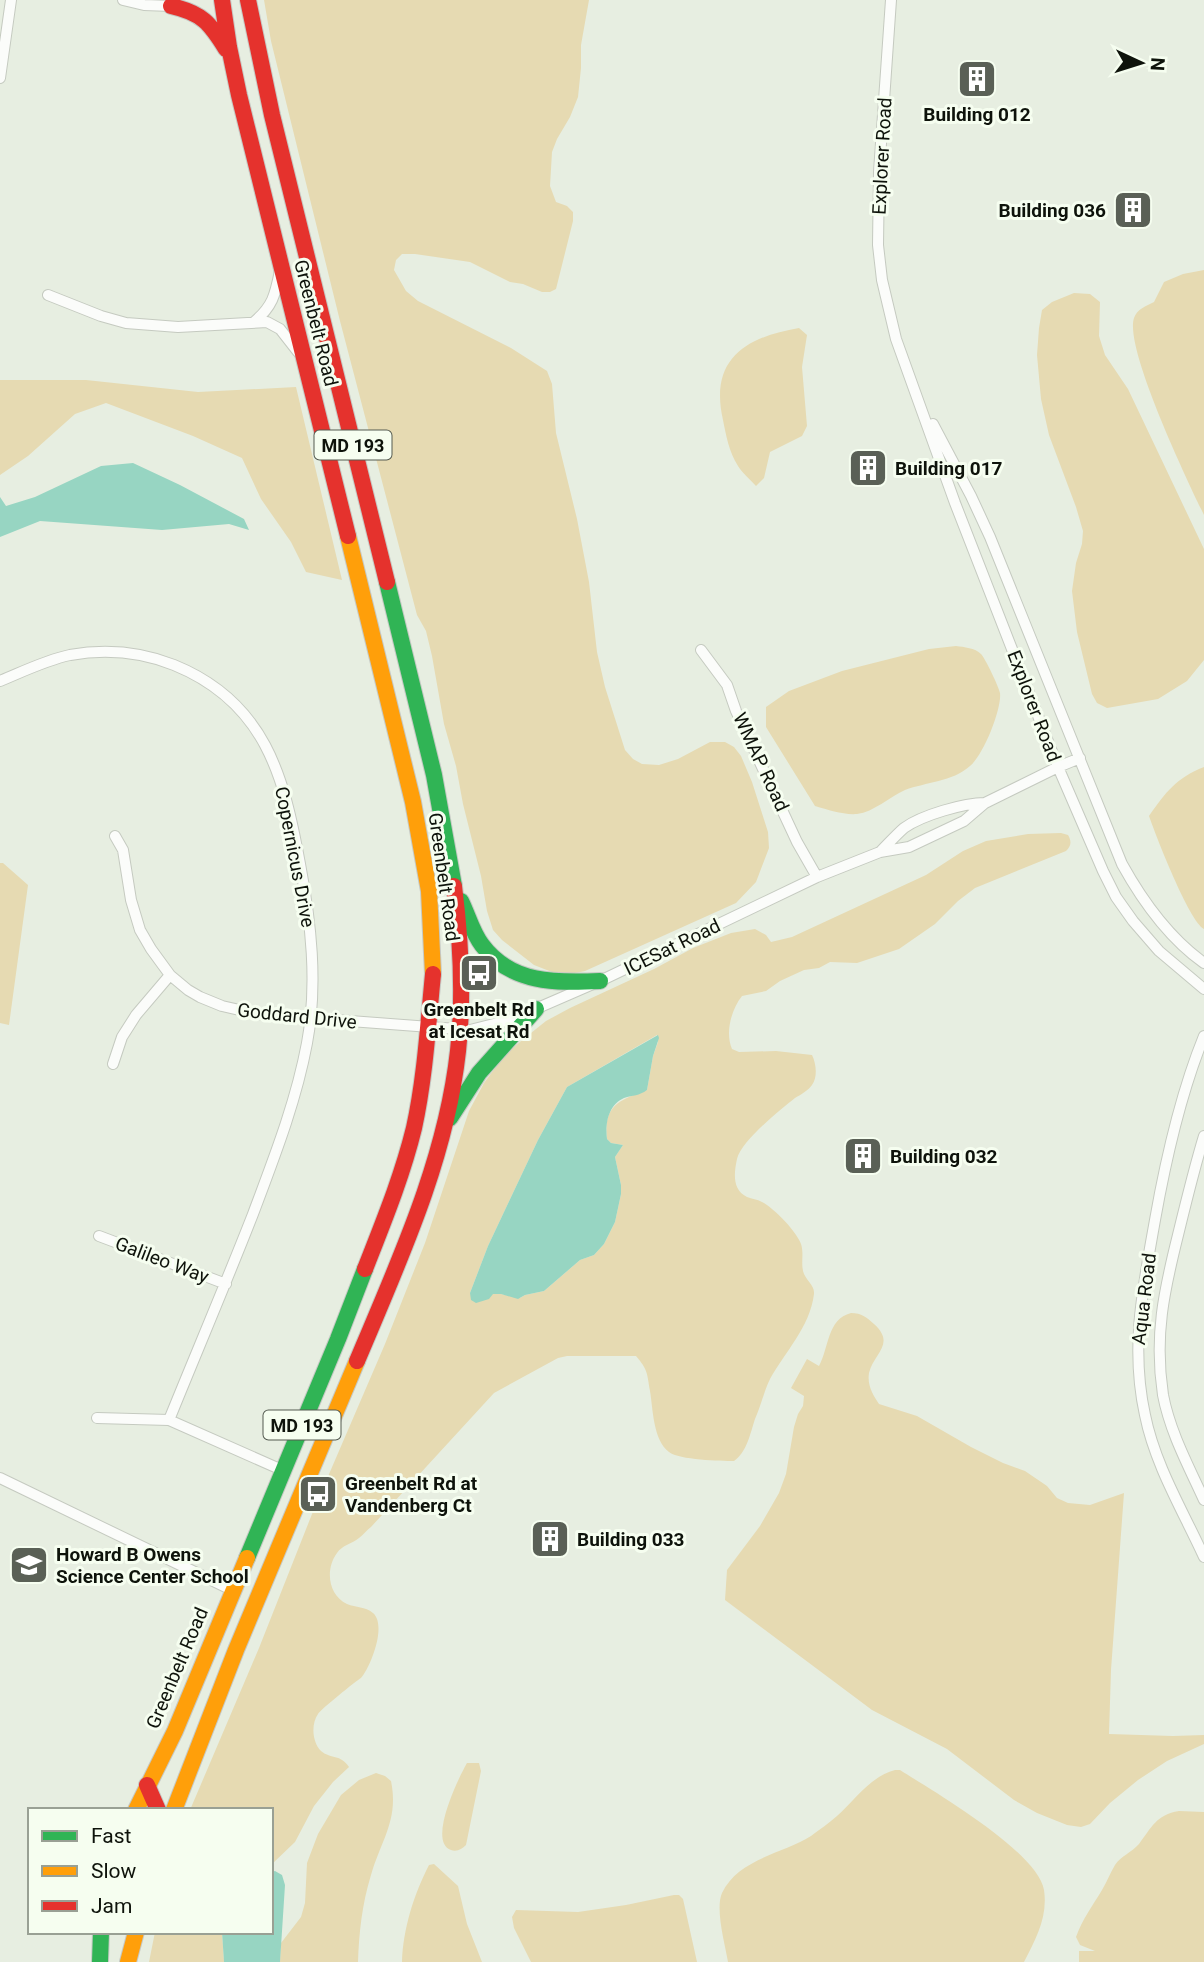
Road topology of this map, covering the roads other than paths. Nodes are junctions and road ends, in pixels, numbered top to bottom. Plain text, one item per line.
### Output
1 (11, 0) edge
2 (123, 0) edge
3 (222, 0) edge
4 (247, 0) edge
5 (891, 0) edge
6 (175, 3) edge
7 (230, 55) junction
8 (0, 78) edge
9 (301, 233) junction
10 (274, 240) junction
11 (281, 268) junction
12 (48, 295) dead end
13 (254, 322) junction
14 (305, 363) junction
15 (915, 391) junction
16 (701, 650) dead end
17 (0, 681) edge
18 (1080, 758) junction
19 (1058, 767) junction
20 (985, 803) junction
21 (116, 836) dead end
22 (880, 852) junction
23 (817, 877) junction
24 (455, 890) junction
25 (1204, 963) edge
26 (170, 975) junction
27 (600, 981) junction
28 (1204, 989) edge
29 (536, 1009) junction
30 (311, 1019) junction
31 (429, 1028) junction
32 (460, 1031) junction
33 (1204, 1036) edge
34 (113, 1064) dead end
35 (443, 1129) junction
36 (1204, 1136) edge
37 (99, 1236) dead end
38 (226, 1284) junction
39 (97, 1418) dead end
40 (169, 1420) junction
41 (282, 1470) junction
42 (0, 1478) edge
43 (1204, 1500) edge
44 (1204, 1557) edge
45 (232, 1590) junction
46 (147, 1784) junction
47 (137, 1808) edge
48 (157, 1808) edge
49 (175, 1808) edge
50 (101, 1934) edge
51 (135, 1934) edge
52 (142, 1934) edge
53 (100, 1962) edge
54 (128, 1962) edge
55 (138, 1962) edge

1 - 8 street
2 - 6 street
3 - 7 main road, Greenbelt Road / MD 193
4 - 9 main road, Greenbelt Road / MD 193
5 - 15 street, Explorer Road
6 - 7 main road
7 - 10 main road, Greenbelt Road / MD 193
9 - 10 main road
9 - 24 main road, Greenbelt Road / MD 193
10 - 11 main road, Greenbelt Road / MD 193
11 - 13 street
11 - 14 main road, Greenbelt Road / MD 193
12 - 13 street
13 - 14 street
14 - 31 main road, Greenbelt Road / MD 193
15 - 18 street, Explorer Road
15 - 19 street, Explorer Road
16 - 23 street, WMAP Road
17 - 30 street, Copernicus Drive
18 - 19 street, ICESat Road
18 - 25 street, Explorer Road
19 - 20 street, ICESat Road
19 - 28 street, Explorer Road
20 - 22 street, ICESat Road
20 - 22 street, ICESat Road
21 - 26 street, Goddard Drive
22 - 23 street, ICESat Road
23 - 27 street, ICESat Road
24 - 27 main road
24 - 32 main road, Greenbelt Road / MD 193
26 - 30 street, Goddard Drive
26 - 34 street
27 - 29 street, ICESat Road
29 - 32 street, ICESat Road
29 - 35 main road
30 - 31 street, Goddard Drive
30 - 38 street, Copernicus Drive
31 - 32 street, Goddard Drive
31 - 41 main road, Greenbelt Road / MD 193
32 - 35 main road, Greenbelt Road / MD 193
33 - 44 street, Aqua Road
35 - 49 main road, Greenbelt Road / MD 193
36 - 43 street, Aqua Road
37 - 38 street, Galileo Way
38 - 40 street, Copernicus Drive
39 - 40 street
40 - 41 street
41 - 45 main road, Greenbelt Road / MD 193
42 - 45 street
45 - 46 main road, Greenbelt Road / MD 193
46 - 47 main road, Greenbelt Road / MD 193
46 - 48 main road
50 - 53 main road
51 - 54 main road
52 - 55 main road

